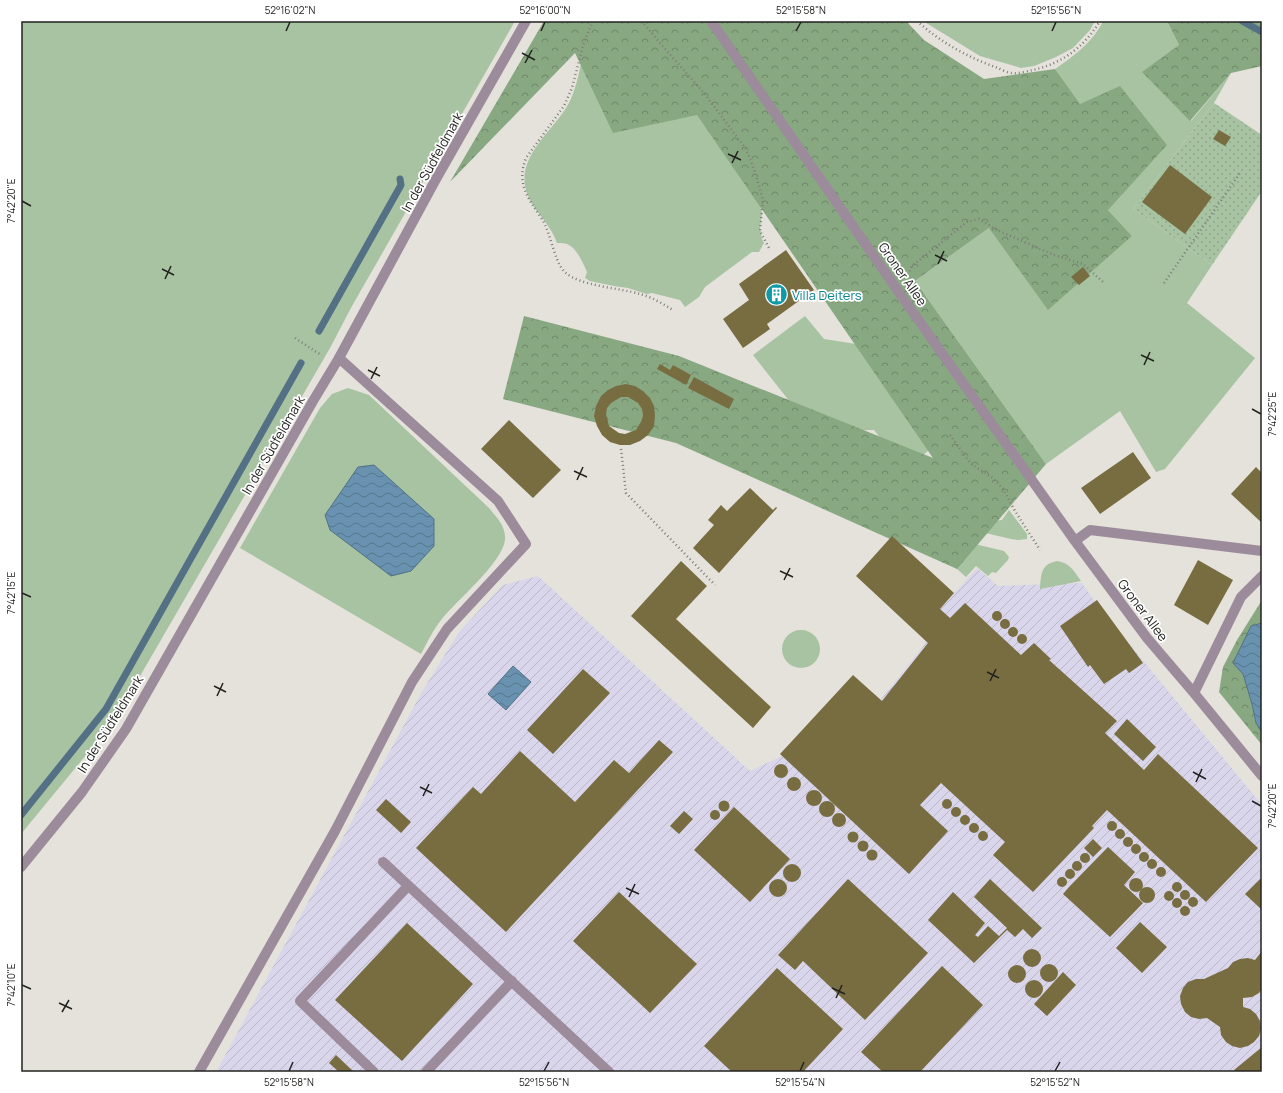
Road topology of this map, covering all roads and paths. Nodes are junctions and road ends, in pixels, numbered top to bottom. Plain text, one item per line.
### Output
1 (526, 21) edge
2 (593, 21) edge
3 (642, 21) edge
4 (711, 21) edge
5 (917, 21) edge
6 (1100, 21) edge
7 (1240, 174) dead end
8 (769, 248) dead end
9 (1103, 282) dead end
10 (1164, 283) dead end
11 (900, 294) junction
12 (673, 310) dead end
13 (295, 338) dead end
14 (337, 361) junction
15 (950, 435) dead end
16 (622, 449) dead end
17 (1074, 541) junction
18 (1040, 550) dead end
19 (1262, 551) edge
20 (1262, 576) edge
21 (715, 585) dead end
22 (1194, 693) junction
23 (1262, 776) edge
24 (383, 862) dead end
25 (21, 867) edge
26 (408, 886) junction
27 (512, 981) junction
28 (199, 1072) edge
29 (374, 1072) edge
30 (426, 1072) edge
31 (609, 1072) edge

1 - 14 street, In der Südfeldmark
2 - 12 path
3 - 8 path
4 - 11 street, Groner Allee
5 - 6 path
7 - 10 path
9 - 11 path
11 - 17 street, Groner Allee
13 - 14 path
14 - 25 street, In der Südfeldmark
14 - 28 street
15 - 18 path
16 - 21 path
17 - 19 street
17 - 22 street, Groner Allee
20 - 22 street
22 - 23 street, Groner Allee
24 - 26 street
26 - 27 street
26 - 29 street
27 - 30 street
27 - 31 street

